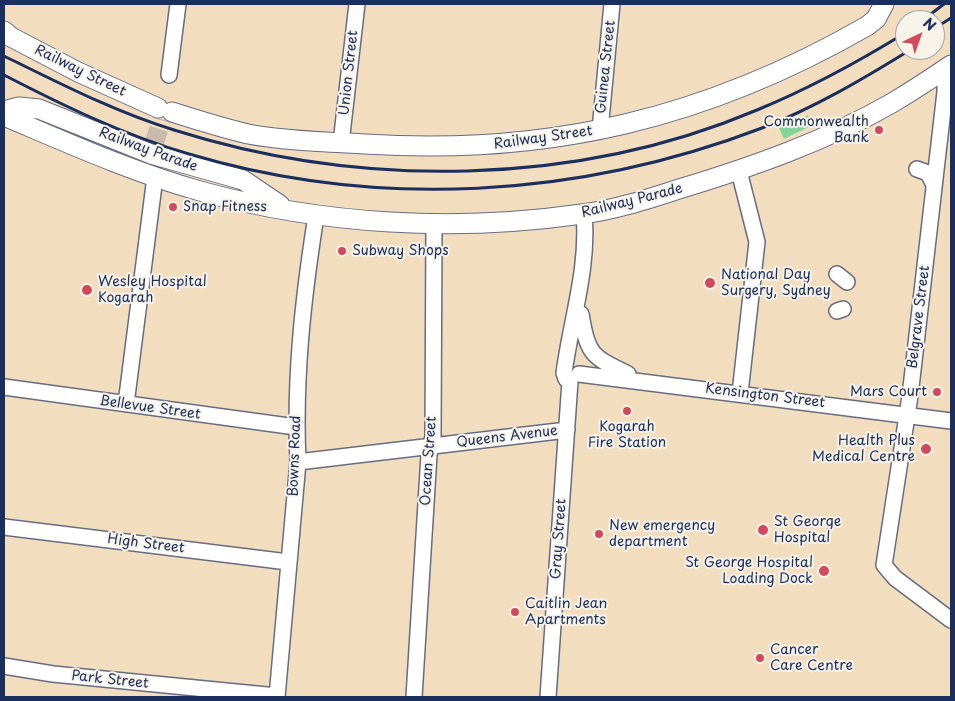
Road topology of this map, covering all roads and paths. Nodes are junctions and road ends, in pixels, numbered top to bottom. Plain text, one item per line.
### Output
1 (178, 4) edge
2 (357, 4) edge
3 (612, 4) edge
4 (884, 4) edge
5 (4, 30) edge
6 (948, 67) edge
7 (170, 75) dead end
8 (4, 111) edge
9 (4, 116) edge
10 (600, 130) junction
11 (341, 143) junction
12 (917, 169) dead end
13 (739, 171) junction
14 (155, 178) junction
15 (235, 178) junction
16 (934, 185) junction
17 (244, 202) junction
18 (286, 210) junction
19 (584, 214) junction
20 (316, 216) junction
21 (434, 224) junction
22 (581, 287) junction
23 (581, 314) junction
24 (572, 374) junction
25 (642, 381) junction
26 (4, 387) edge
27 (740, 393) junction
28 (126, 404) junction
29 (906, 414) junction
30 (951, 421) edge
31 (296, 427) junction
32 (567, 430) junction
33 (431, 446) junction
34 (298, 462) junction
35 (4, 527) edge
36 (288, 562) junction
37 (951, 620) edge
38 (4, 666) edge
39 (277, 697) edge
40 (414, 697) edge
41 (548, 697) edge

1 - 7 street
2 - 11 street, Union Street
3 - 10 street, Guinea Street
4 - 10 main road, Railway Street
5 - 11 main road, Railway Street
6 - 13 main road, Railway Parade
6 - 16 street, Belgrave Street
8 - 15 main road, Railway Parade
9 - 14 main road, Railway Parade
10 - 11 main road, Railway Street
12 - 16 street
13 - 19 main road, Railway Parade
13 - 27 street
14 - 17 main road, Railway Parade
14 - 28 street
15 - 17 main road
15 - 18 main road, Railway Parade
16 - 29 street, Belgrave Street
17 - 18 main road, Railway Parade
18 - 20 main road, Railway Parade
19 - 21 main road, Railway Parade
19 - 22 street, Gray Street
20 - 21 main road, Railway Parade
20 - 31 street, Bowns Road
21 - 33 street, Ocean Street
22 - 23 street, Gray Street
22 - 24 street, Gray Street
23 - 24 street, Gray Street
23 - 25 street
24 - 25 street, Kensington Street
24 - 32 street, Gray Street
25 - 27 street, Kensington Street
26 - 28 street, Bellevue Street
27 - 29 street, Kensington Street
28 - 31 street, Bellevue Street
29 - 30 street, Kensington Street
29 - 37 street, Belgrave Street
31 - 34 street, Bowns Road
32 - 33 street, Queens Avenue
32 - 41 street, Gray Street
33 - 34 street, Queens Avenue
33 - 40 street, Ocean Street
34 - 36 street, Bowns Road
35 - 36 street, High Street
36 - 39 street, Bowns Road
38 - 39 street, Park Street

